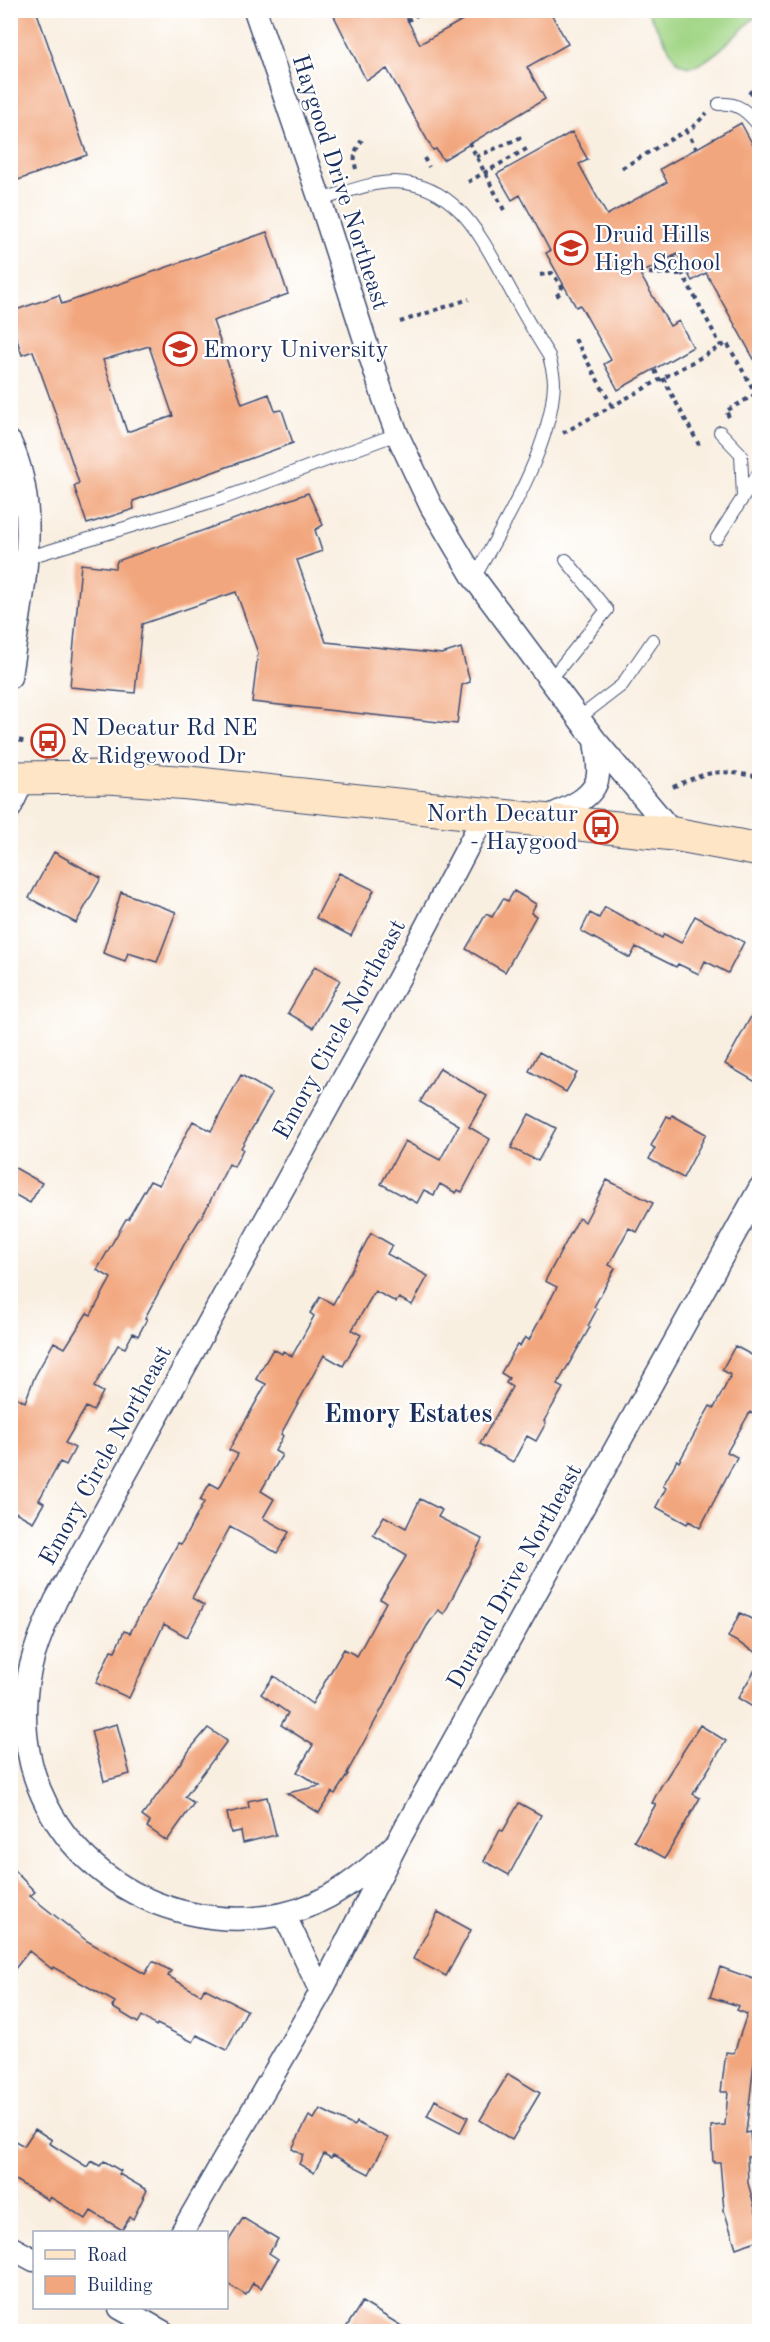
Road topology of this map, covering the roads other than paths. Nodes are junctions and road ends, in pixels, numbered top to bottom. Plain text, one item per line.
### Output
1 (255, 10) edge
2 (714, 108) road end
3 (759, 127) edge
4 (320, 200) junction
5 (720, 432) dead end
6 (397, 434) junction
7 (10, 442) edge
8 (759, 471) edge
9 (743, 498) junction
10 (717, 538) dead end
11 (26, 558) junction
12 (566, 560) dead end
13 (474, 578) junction
14 (652, 639) dead end
15 (10, 677) edge
16 (550, 680) junction
17 (579, 718) junction
18 (595, 740) junction
19 (17, 778) edge
20 (10, 808) edge
21 (485, 814) junction
22 (541, 820) junction
23 (674, 834) junction
24 (759, 850) edge
25 (759, 1188) edge
26 (21, 1770) edge
27 (397, 1843) junction
28 (284, 1914) junction
29 (321, 1992) junction
30 (183, 2231) edge
31 (131, 2310) edge
32 (163, 2331) edge

1 - 4 street, Haygood Drive Northeast
2 - 3 lane
4 - 6 street, Haygood Drive Northeast
4 - 13 lane
5 - 9 lane
6 - 11 lane
6 - 13 street, Haygood Drive Northeast
7 - 11 street
8 - 9 lane
9 - 10 lane
11 - 15 street
12 - 16 lane
13 - 16 street, Haygood Drive Northeast
14 - 17 lane
16 - 17 street, Haygood Drive Northeast
17 - 18 street, Haygood Drive Northeast
18 - 22 street, Haygood Drive Northeast
18 - 23 street, Haygood Drive Northeast
19 - 20 street
19 - 21 main road
21 - 22 main road
21 - 26 street, Emory Circle Northeast
22 - 23 main road
23 - 24 main road
25 - 27 street, Durand Drive Northeast
26 - 28 street, Emory Circle Northeast
27 - 28 street, Emory Circle Northeast
27 - 29 street, Durand Drive Northeast
28 - 29 street
29 - 30 street, Durand Drive Northeast
31 - 32 street

